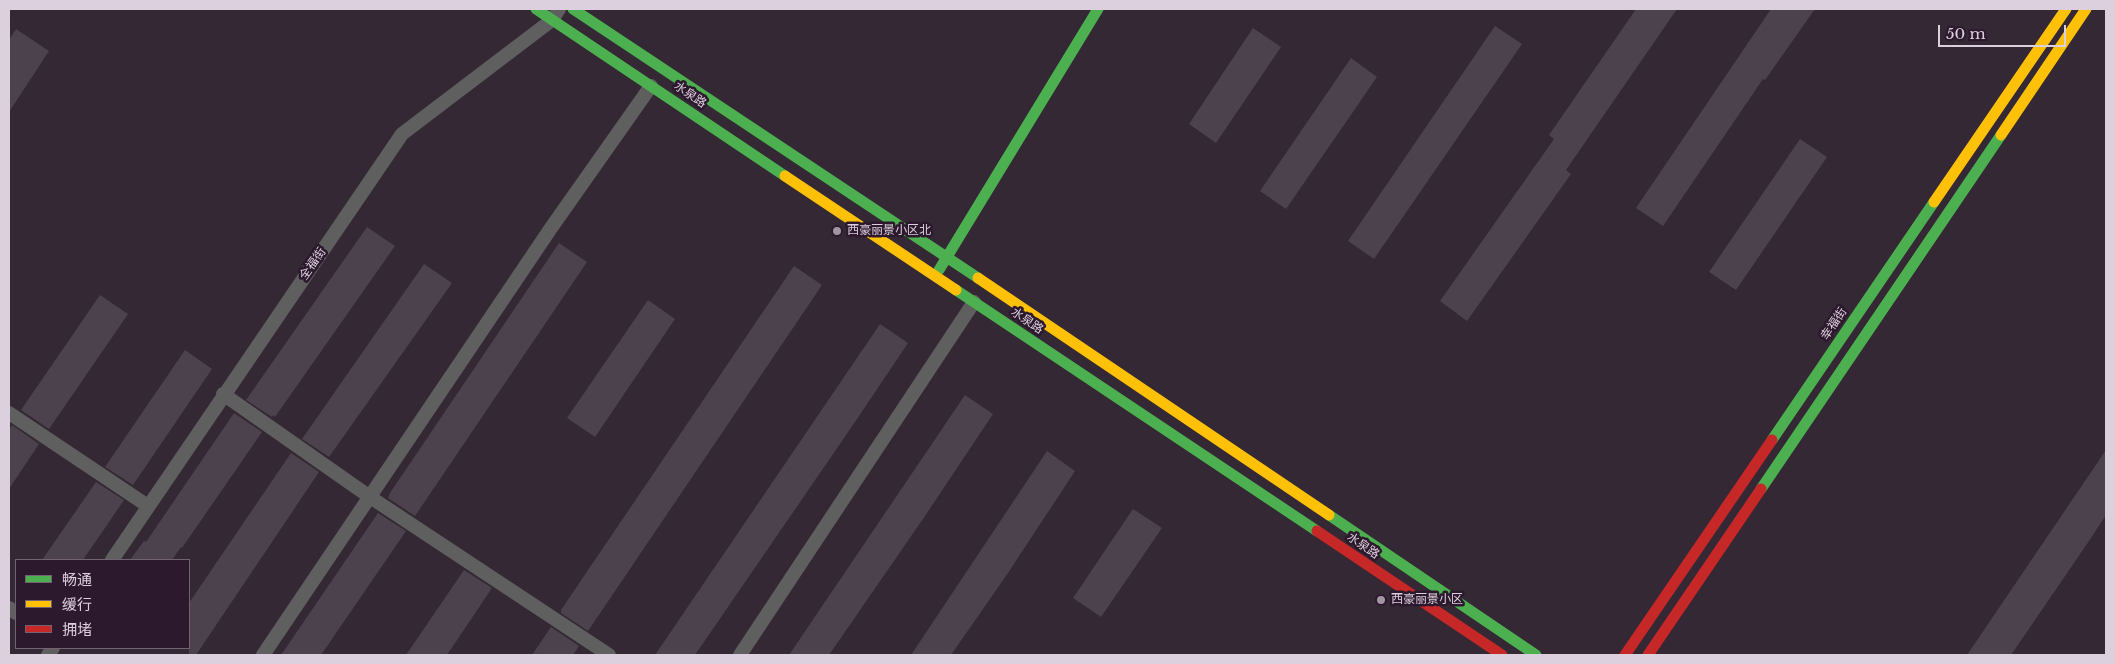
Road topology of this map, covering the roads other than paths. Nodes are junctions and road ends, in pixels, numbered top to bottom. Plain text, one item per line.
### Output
1 (536, 9) edge
2 (573, 9) edge
3 (1098, 9) edge
4 (2066, 9) edge
5 (2086, 9) edge
6 (556, 14) edge
7 (651, 86) junction
8 (946, 257) junction
9 (935, 276) junction
10 (974, 302) junction
11 (223, 394) junction
12 (9, 413) edge
13 (370, 497) junction
14 (148, 506) junction
15 (113, 559) edge
16 (263, 655) edge
17 (609, 655) edge
18 (740, 655) edge
19 (1502, 655) edge
20 (1536, 655) edge
21 (1625, 655) edge
22 (1648, 655) edge

1 - 6 main road, 水泉路
2 - 8 main road, 水泉路
3 - 8 main road
4 - 21 main road, 幸福街
5 - 22 main road
6 - 7 main road, 水泉路
6 - 11 street, 全福街
7 - 9 main road, 水泉路
7 - 13 street
8 - 9 main road
8 - 20 main road, 水泉路
9 - 10 main road, 水泉路
10 - 18 street
10 - 19 main road, 水泉路
11 - 13 street
11 - 14 street, 全福街
12 - 14 street
13 - 16 street
13 - 17 street
14 - 15 street, 全福街

